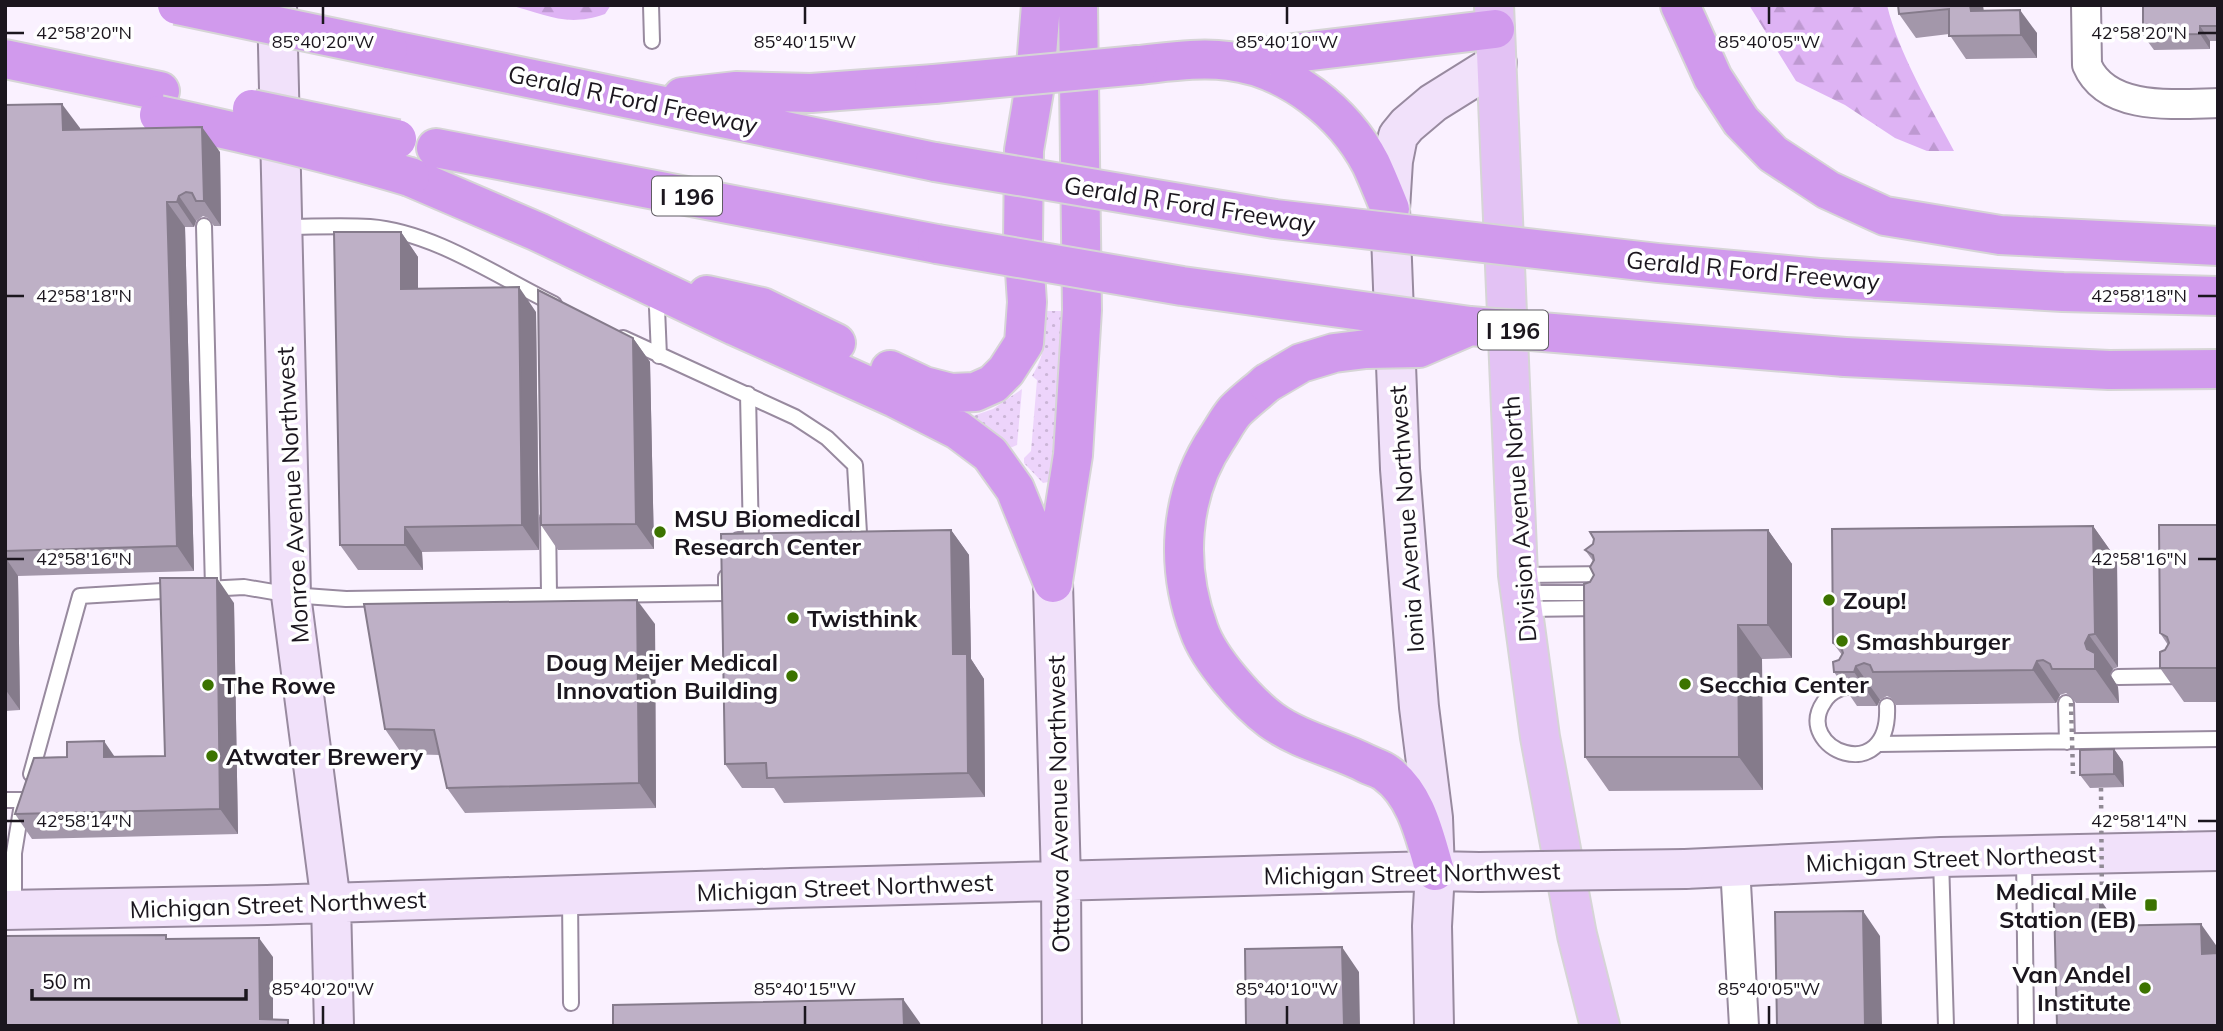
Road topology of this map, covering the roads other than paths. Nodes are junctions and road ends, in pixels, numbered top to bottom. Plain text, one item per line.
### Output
1 (177, 5) edge
2 (277, 5) edge
3 (651, 5) edge
4 (1041, 5) edge
5 (1078, 5) edge
6 (1680, 5) edge
7 (2086, 5) edge
8 (1495, 32) edge
9 (652, 41) dead end
10 (5, 59) edge
11 (1230, 61) junction
12 (646, 101) junction
13 (160, 103) junction
14 (2218, 103) edge
15 (397, 139) dead end
16 (436, 148) dead end
17 (1390, 209) junction
18 (204, 226) edge
19 (282, 227) junction
20 (2218, 246) edge
21 (647, 293) junction
22 (2218, 296) edge
23 (568, 311) edge
24 (1470, 327) junction
25 (614, 334) edge
26 (659, 356) junction
27 (2218, 369) edge
28 (748, 394) junction
29 (548, 500) edge
30 (859, 533) edge
31 (1608, 574) edge
32 (1053, 583) junction
33 (213, 588) junction
34 (1520, 592) junction
35 (549, 594) junction
36 (291, 595) junction
37 (1608, 600) edge
38 (2183, 676) edge
39 (2118, 677) dead end
40 (1857, 686) edge
41 (2068, 703) edge
42 (1887, 706) edge
43 (2218, 739) edge
44 (2067, 742) junction
45 (1879, 744) junction
46 (5, 800) edge
47 (23, 800) junction
48 (2218, 851) edge
49 (2024, 855) junction
50 (1941, 858) junction
51 (1735, 866) junction
52 (1685, 869) joint
53 (1435, 871) junction
54 (1061, 881) junction
55 (570, 895) junction
56 (331, 903) junction
57 (9, 910) edge
58 (571, 1003) dead end
59 (334, 1026) edge
60 (1062, 1026) edge
61 (1434, 1026) edge
62 (1600, 1026) edge
63 (1744, 1026) edge
64 (1945, 1026) edge
65 (2026, 1026) edge

1 - 12 highway, Gerald R Ford Freeway, bridge
2 - 19 main road, Monroe Avenue Northwest
3 - 9 lane
4 - 21 highway
5 - 32 highway
6 - 20 highway
7 - 14 street
8 - 11 highway
8 - 17 main road, Ionia Avenue Northwest
8 - 34 main road, Division Avenue North
10 - 13 highway
11 - 12 highway, bridge
11 - 17 highway
12 - 22 highway, Gerald R Ford Freeway, bridge
13 - 15 highway, bridge
13 - 21 highway, bridge
16 - 24 highway, I 196, bridge
17 - 53 main road, Ionia Avenue Northwest
18 - 33 lane
19 - 23 lane
19 - 36 main road, Monroe Avenue Northwest
21 - 26 lane
21 - 32 highway
24 - 27 highway, I 196, bridge
24 - 53 highway, bridge
25 - 26 lane
26 - 28 lane
28 - 30 lane
28 - 35 lane
29 - 35 lane
31 - 34 lane
32 - 54 main road, Ottawa Avenue Northwest
33 - 36 lane
33 - 47 lane
34 - 37 lane
34 - 62 main road, Division Avenue North
35 - 36 lane
36 - 56 main road, Monroe Avenue Northwest
38 - 39 lane
40 - 45 lane
41 - 44 lane
42 - 45 lane
43 - 44 lane
44 - 45 lane
46 - 47 lane
47 - 57 lane
48 - 49 main road, Michigan Street Northeast
49 - 50 main road, Michigan Street Northeast
49 - 65 lane
50 - 51 main road, Michigan Street Northeast
50 - 64 lane
51 - 52 main road, Michigan Street Northeast
51 - 63 street
52 - 53 main road, Michigan Street Northwest, bridge
53 - 54 main road, Michigan Street Northwest
53 - 61 main road, Ionia Avenue Northwest
54 - 55 main road, Michigan Street Northwest
54 - 60 main road, Ottawa Avenue Northwest
55 - 56 main road, Michigan Street Northwest
55 - 58 lane
56 - 57 main road, Michigan Street Northwest
56 - 59 main road, Monroe Avenue Northwest

